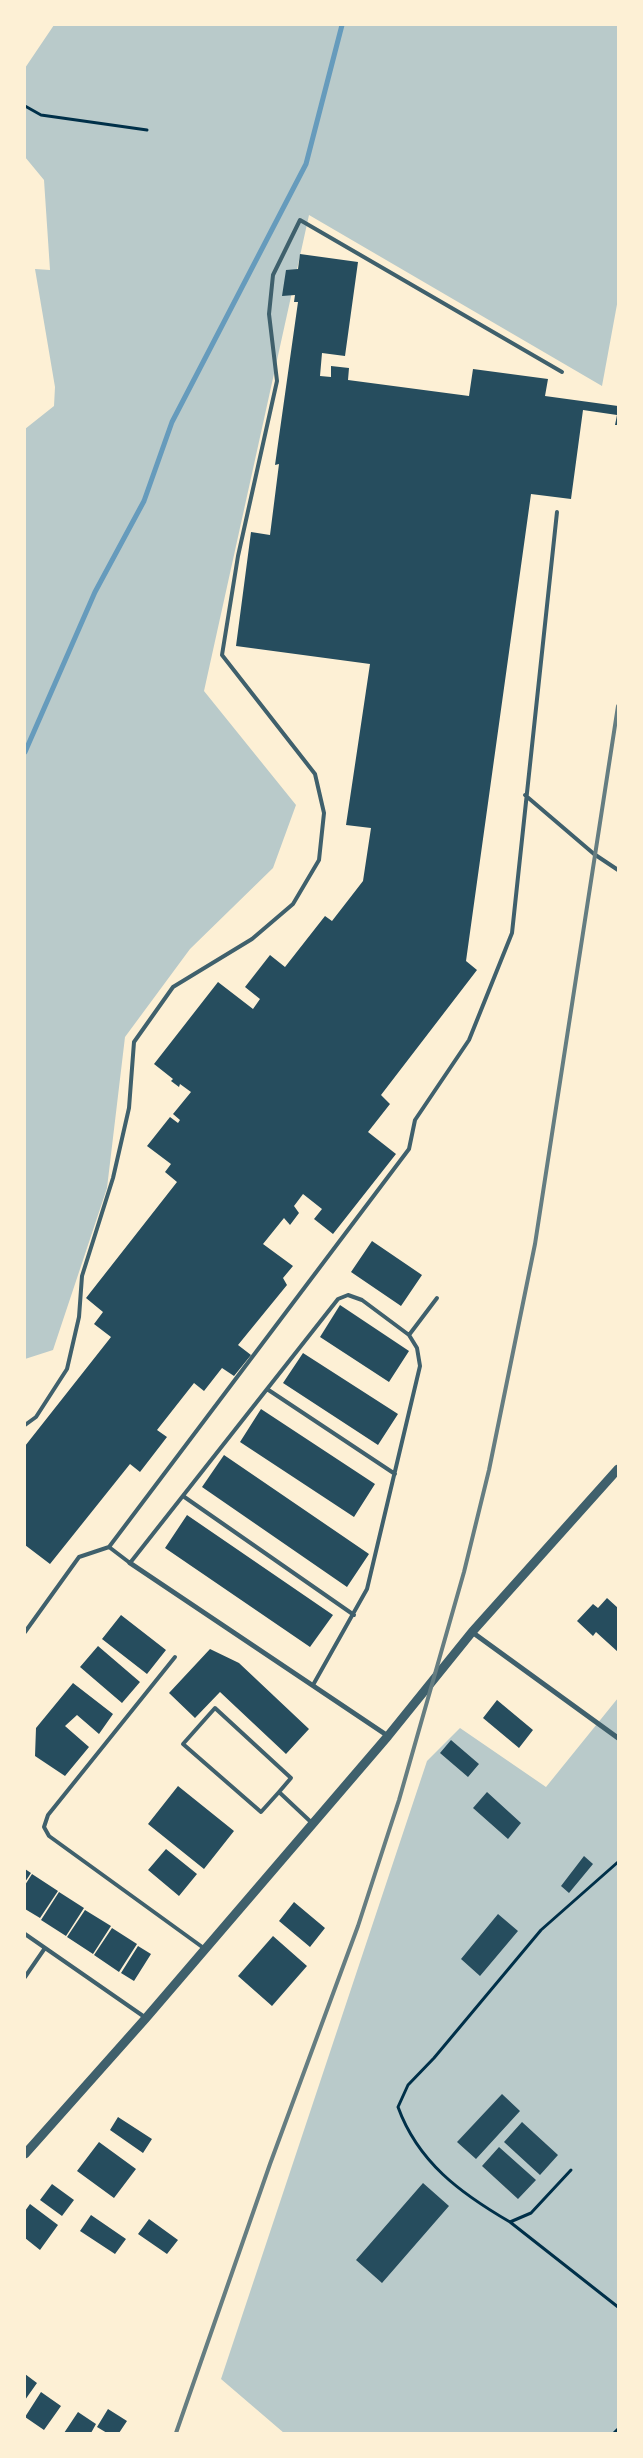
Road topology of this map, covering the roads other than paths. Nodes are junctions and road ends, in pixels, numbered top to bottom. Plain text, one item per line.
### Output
1 (562, 372) dead end
2 (557, 512) dead end
3 (525, 795) junction
4 (618, 870) edge
5 (437, 1298) dead end
6 (409, 1335) junction
7 (267, 1389) junction
8 (25, 1425) edge
9 (618, 1469) edge
10 (395, 1474) junction
11 (183, 1496) junction
12 (109, 1547) junction
13 (130, 1563) junction
14 (354, 1615) junction
15 (25, 1632) edge
16 (472, 1632) junction
17 (176, 1657) dead end
18 (314, 1686) junction
19 (388, 1736) junction
20 (618, 1738) edge
21 (279, 1792) junction
22 (312, 1824) junction
23 (25, 1934) edge
24 (45, 1948) junction
25 (205, 1949) junction
26 (25, 1977) edge
27 (146, 2018) junction
28 (25, 2154) edge

1 - 8 lane
2 - 3 lane
3 - 4 lane
3 - 12 lane
5 - 6 lane
6 - 7 lane
6 - 10 lane
7 - 10 lane
7 - 11 lane
9 - 16 street
10 - 14 lane
11 - 13 lane
11 - 14 lane
12 - 13 lane
12 - 15 lane
13 - 18 street
14 - 18 lane
16 - 19 street
16 - 20 street
17 - 25 lane
18 - 19 street
19 - 22 street
21 - 21 lane
21 - 22 lane
22 - 25 street
23 - 24 lane
24 - 26 lane
24 - 27 lane
25 - 27 street
27 - 28 street

